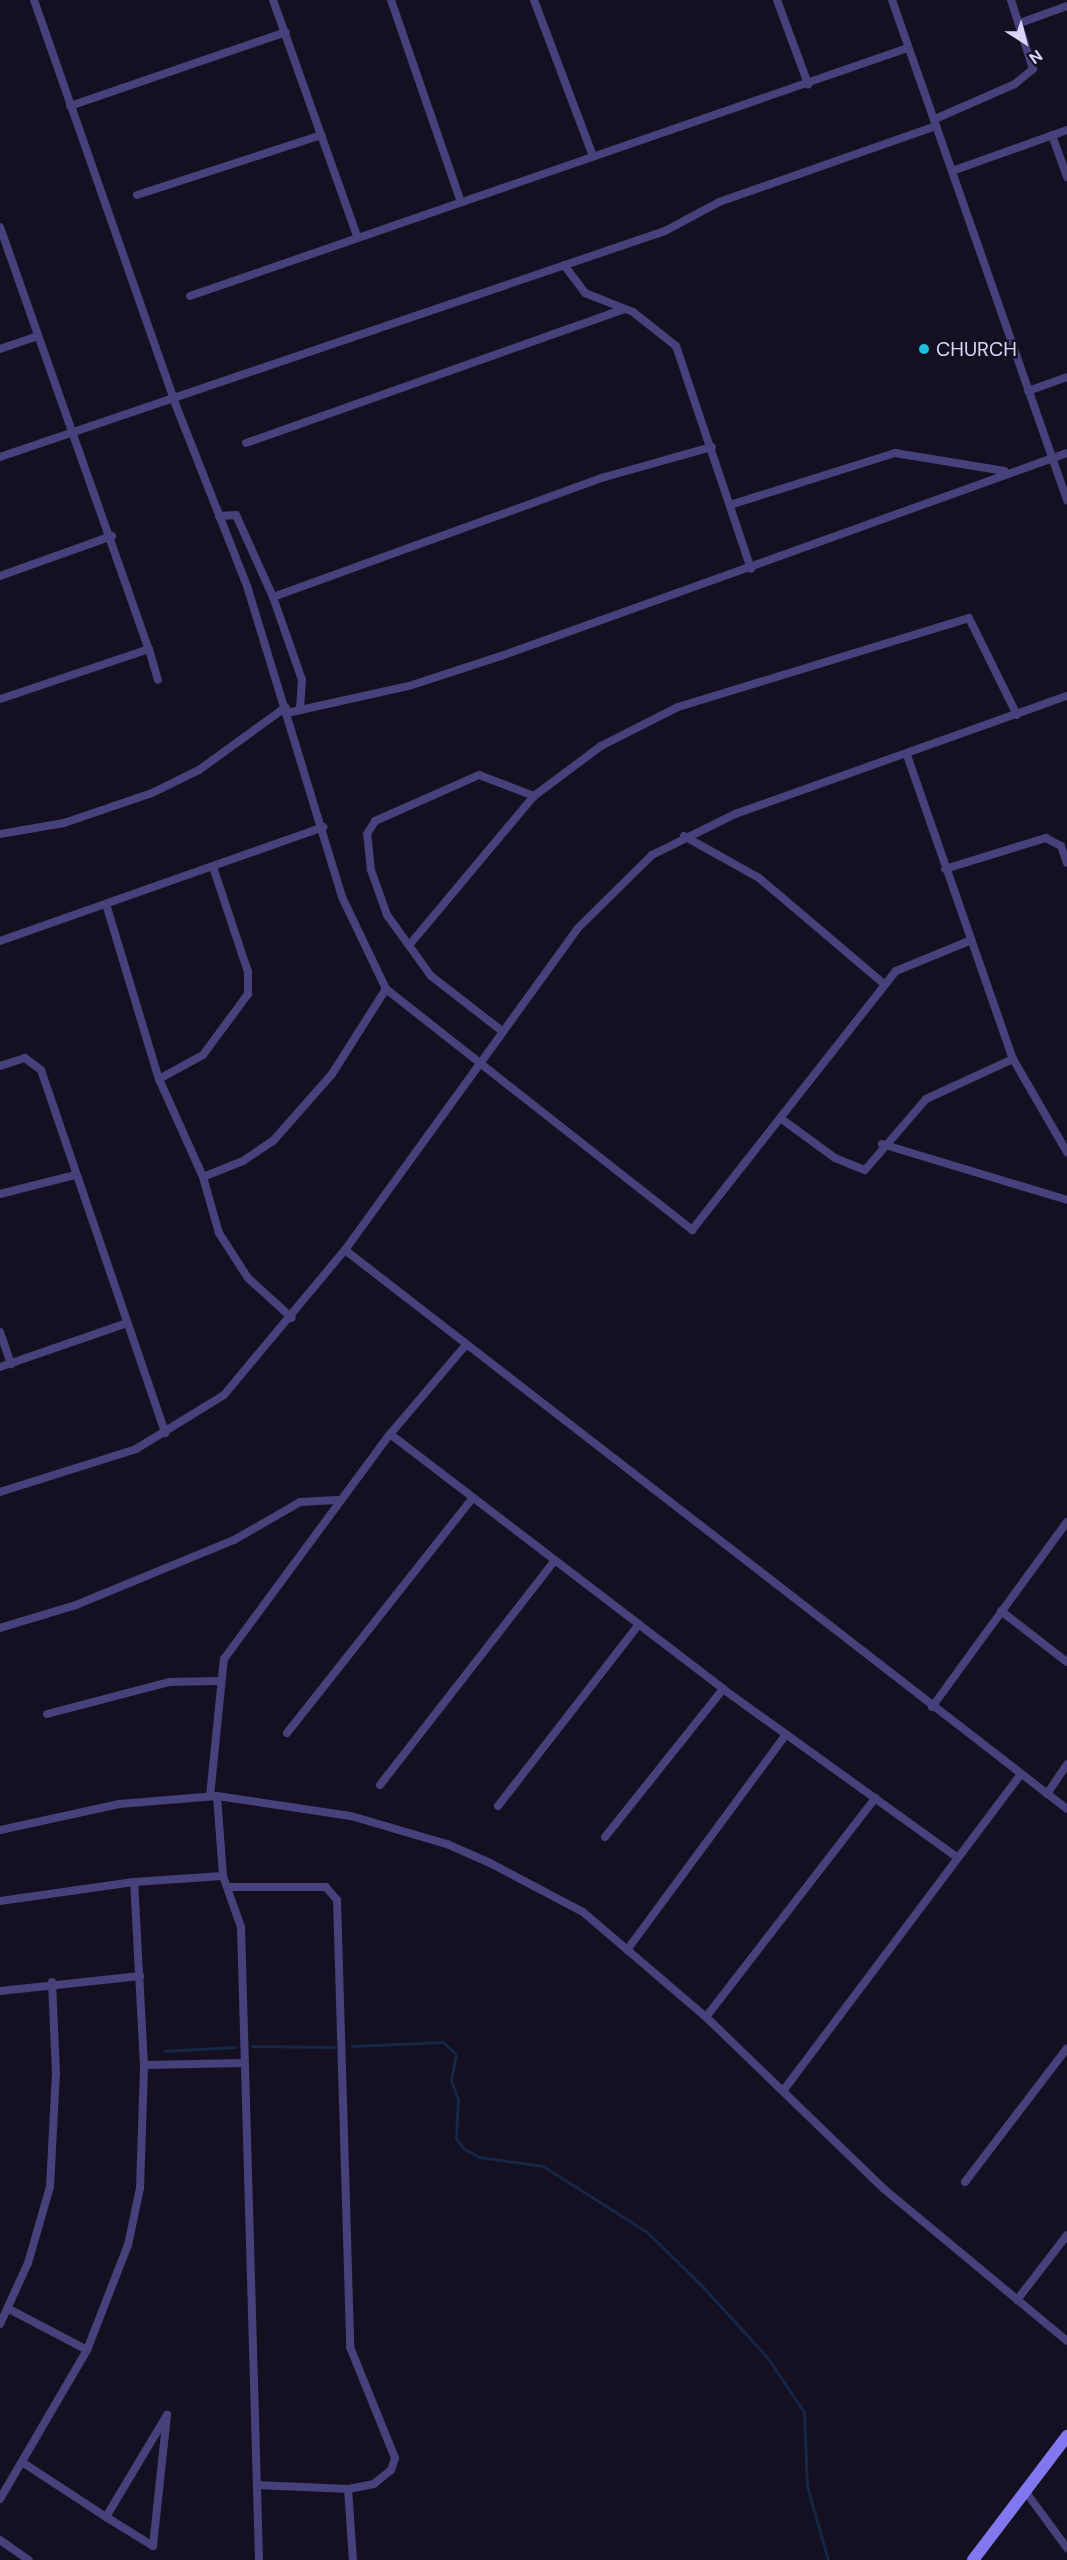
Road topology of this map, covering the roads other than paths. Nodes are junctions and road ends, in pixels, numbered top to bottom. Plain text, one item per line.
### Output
1 (34, 0) edge
2 (273, 0) edge
3 (391, 0) edge
4 (534, 0) edge
5 (777, 0) edge
6 (892, 0) edge
7 (1011, 0) edge
8 (1067, 6) edge
9 (1020, 23) junction
10 (286, 32) junction
11 (908, 48) junction
12 (808, 84) junction
13 (69, 106) junction
14 (935, 122) junction
15 (1067, 130) edge
16 (322, 135) junction
17 (1052, 135) junction
18 (593, 156) junction
19 (952, 171) junction
20 (1067, 177) edge
21 (137, 195) dead end
22 (461, 202) junction
23 (0, 227) edge
24 (357, 236) junction
25 (564, 265) junction
26 (190, 296) dead end
27 (624, 309) junction
28 (38, 336) junction
29 (0, 350) edge
30 (1067, 377) edge
31 (1028, 391) junction
32 (173, 398) junction
33 (71, 433) junction
34 (246, 443) dead end
35 (712, 447) junction
36 (1067, 453) edge
37 (0, 457) edge
38 (1053, 458) junction
39 (1007, 472) junction
40 (1067, 500) edge
41 (730, 505) junction
42 (219, 516) junction
43 (112, 536) junction
44 (752, 568) junction
45 (0, 576) edge
46 (273, 597) junction
47 (149, 649) junction
48 (158, 680) dead end
49 (1067, 696) edge
50 (0, 699) edge
51 (300, 709) junction
52 (286, 710) junction
53 (1017, 715) junction
54 (907, 755) junction
55 (534, 796) junction
56 (324, 827) junction
57 (0, 834) edge
58 (684, 836) junction
59 (1067, 863) edge
60 (213, 867) junction
61 (945, 869) junction
62 (106, 904) junction
63 (0, 941) edge
64 (969, 941) junction
65 (411, 943) junction
66 (884, 984) junction
67 (386, 989) junction
68 (502, 1031) junction
69 (1012, 1059) junction
70 (478, 1065) junction
71 (0, 1066) edge
72 (159, 1079) junction
73 (783, 1120) junction
74 (882, 1144) junction
75 (1067, 1152) edge
76 (75, 1175) junction
77 (203, 1177) junction
78 (0, 1194) edge
79 (1067, 1200) edge
80 (345, 1250) junction
81 (292, 1318) junction
82 (124, 1324) junction
83 (0, 1332) edge
84 (465, 1346) junction
85 (11, 1364) junction
86 (0, 1368) edge
87 (165, 1432) junction
88 (390, 1434) junction
89 (0, 1492) edge
90 (472, 1499) junction
91 (337, 1500) junction
92 (1067, 1522) edge
93 (555, 1560) junction
94 (1001, 1611) junction
95 (639, 1624) junction
96 (0, 1628) edge
97 (1067, 1662) edge
98 (218, 1681) junction
99 (723, 1689) junction
100 (932, 1707) junction
101 (47, 1714) dead end
102 (287, 1733) dead end
103 (786, 1734) junction
104 (1067, 1764) edge
105 (1020, 1775) junction
106 (380, 1785) dead end
107 (1047, 1794) junction
108 (214, 1796) junction
109 (875, 1798) junction
110 (498, 1806) dead end
111 (1067, 1809) edge
112 (0, 1830) edge
113 (605, 1837) dead end
114 (955, 1856) junction
115 (223, 1876) junction
116 (134, 1882) junction
117 (229, 1887) junction
118 (0, 1901) edge
119 (627, 1950) junction
120 (140, 1976) junction
121 (52, 1982) junction
122 (0, 1991) edge
123 (706, 2017) junction
124 (1067, 2048) edge
125 (244, 2062) junction
126 (144, 2065) junction
127 (783, 2091) junction
128 (964, 2182) dead end
129 (1067, 2235) edge
130 (1017, 2300) junction
131 (9, 2309) junction
132 (0, 2324) edge
133 (1067, 2341) edge
134 (87, 2350) junction
135 (1067, 2436) edge
136 (24, 2464) junction
137 (257, 2485) junction
138 (348, 2488) junction
139 (1024, 2491) junction
140 (0, 2499) edge
141 (106, 2517) junction
142 (0, 2540) edge
143 (1067, 2548) edge
144 (29, 2560) edge
145 (259, 2560) edge
146 (353, 2560) edge
147 (973, 2560) edge

1 - 13 street
2 - 10 street
3 - 22 street
4 - 18 street
5 - 12 street
6 - 11 street
7 - 9 street
8 - 9 street
9 - 14 street
10 - 13 street
10 - 16 street
11 - 12 street
11 - 14 street
12 - 18 street
13 - 32 street
14 - 19 street
14 - 25 street
15 - 17 street
16 - 21 street
16 - 24 street
17 - 19 street
17 - 20 street
18 - 22 street
19 - 31 street
22 - 24 street
23 - 28 street
24 - 26 street
25 - 27 street
25 - 32 street
27 - 34 street
27 - 35 street
28 - 29 street
28 - 33 street
30 - 31 street
31 - 38 street
32 - 33 street
32 - 42 street
33 - 37 street
33 - 43 street
35 - 41 street
35 - 46 street
36 - 38 street
38 - 39 street
38 - 40 street
39 - 41 street
39 - 44 street
41 - 44 street
42 - 46 street
42 - 52 street
43 - 45 street
43 - 47 street
44 - 51 street
46 - 51 street
47 - 48 street
47 - 50 street
49 - 53 street
51 - 52 street
52 - 56 street
52 - 57 street
53 - 54 street
53 - 55 street
54 - 58 street
54 - 61 street
55 - 65 street
55 - 65 street
56 - 60 street
56 - 67 street
58 - 66 street
58 - 68 street
59 - 61 street
60 - 62 street
60 - 72 street
61 - 64 street
62 - 63 street
62 - 72 street
64 - 66 street
64 - 69 street
65 - 68 street
66 - 73 street
67 - 70 street
67 - 77 street
68 - 70 street
69 - 74 street
69 - 75 street
70 - 73 street
70 - 80 street
71 - 76 street
72 - 77 street
73 - 74 street
74 - 79 street
76 - 78 street
76 - 82 street
77 - 81 street
80 - 81 street
80 - 84 street
81 - 87 street
82 - 85 street
82 - 87 street
83 - 85 street
84 - 88 street
84 - 100 street
85 - 86 street
87 - 89 street
88 - 90 street
88 - 91 street
90 - 93 street
90 - 102 street
91 - 96 street
91 - 98 street
92 - 94 street
93 - 95 street
93 - 106 street
94 - 97 street
94 - 100 street
95 - 99 street
95 - 110 street
98 - 101 street
98 - 108 street
99 - 103 street
99 - 113 street
100 - 105 street
103 - 109 street
103 - 119 street
104 - 107 street
105 - 107 street
105 - 114 street
107 - 111 street
108 - 112 street
108 - 115 street
108 - 119 street
109 - 114 street
109 - 123 street
114 - 127 street
115 - 116 street
115 - 117 street
116 - 118 street
116 - 120 street
117 - 125 street
117 - 138 street
119 - 123 street
120 - 121 street
120 - 126 street
121 - 122 street
121 - 131 street
123 - 127 street
124 - 128 street
125 - 126 street
125 - 137 street
126 - 134 street
127 - 130 street
129 - 130 street
130 - 133 street
131 - 132 street
131 - 134 street
134 - 136 street
135 - 139 street
136 - 140 street
136 - 141 street
137 - 138 street
137 - 145 street
138 - 146 street
139 - 143 street
139 - 147 street
141 - 141 street
142 - 144 street

